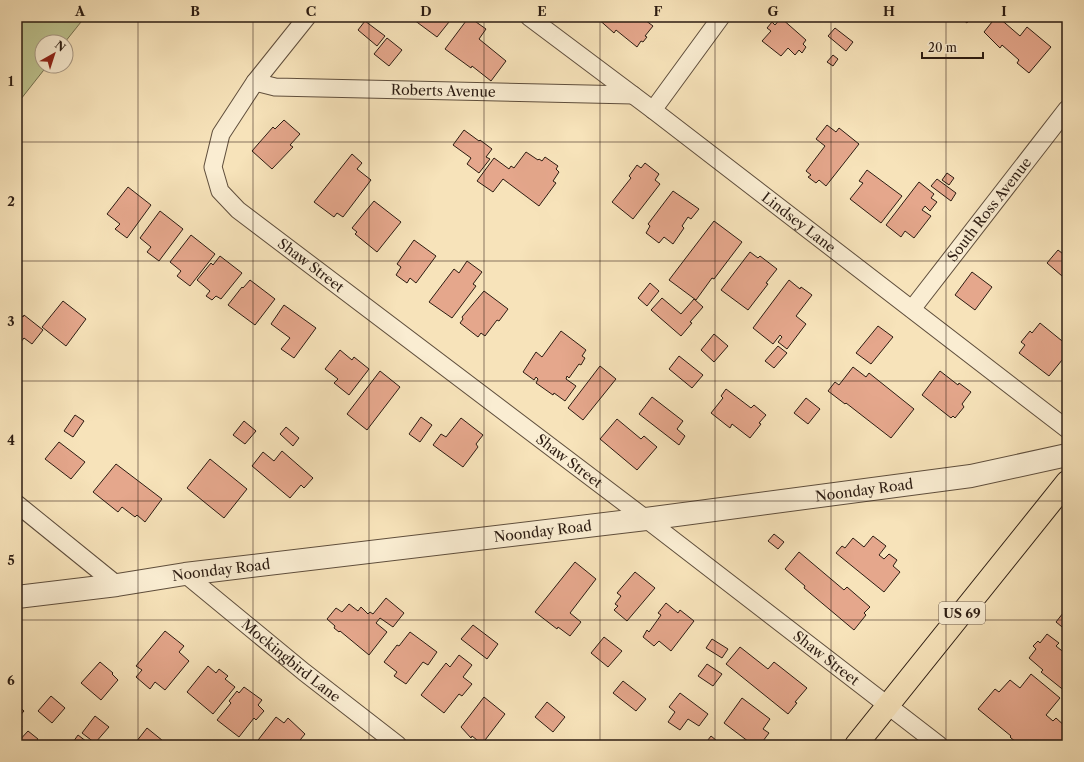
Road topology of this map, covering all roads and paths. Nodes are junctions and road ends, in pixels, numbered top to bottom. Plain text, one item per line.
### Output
1 (307, 17) edge
2 (529, 17) edge
3 (721, 17) edge
4 (255, 82) junction
5 (633, 95) junction
6 (1067, 109) edge
7 (653, 110) junction
8 (912, 309) junction
9 (1067, 429) edge
10 (1067, 456) edge
11 (1067, 482) edge
12 (17, 504) edge
13 (646, 519) junction
14 (185, 574) junction
15 (118, 585) junction
16 (17, 597) edge
17 (888, 706) junction
18 (398, 745) edge
19 (856, 745) edge
20 (939, 745) edge

1 - 4 street
2 - 5 street, Lindsey Lane
3 - 7 street
4 - 5 street, Roberts Avenue
4 - 13 street, Shaw Street
5 - 7 street, Lindsey Lane
6 - 8 street, South Ross Avenue
7 - 8 street, Lindsey Lane
8 - 9 street, Lindsey Lane
10 - 13 street, Noonday Road
11 - 17 main road, US 69
12 - 15 street
13 - 14 street, Noonday Road
13 - 17 street, Shaw Street
14 - 15 street, Noonday Road
14 - 18 street, Mockingbird Lane
15 - 16 street, Noonday Road
17 - 19 main road, US 69
17 - 20 street, Shaw Street

